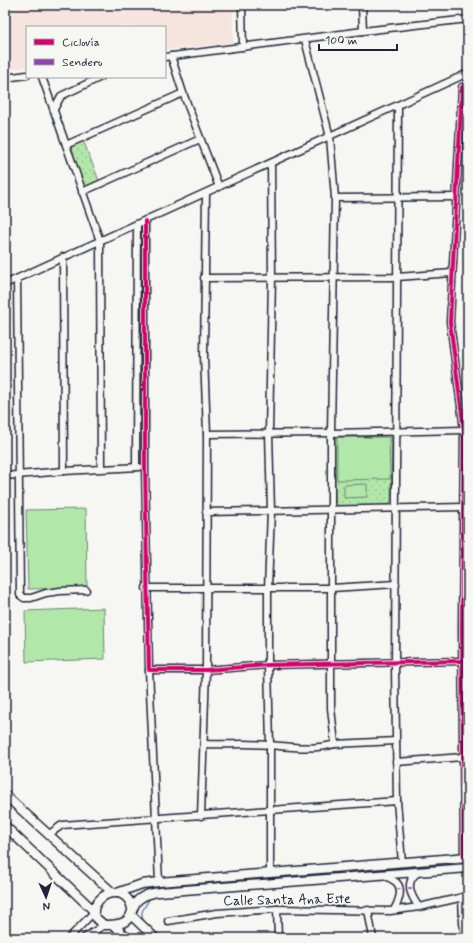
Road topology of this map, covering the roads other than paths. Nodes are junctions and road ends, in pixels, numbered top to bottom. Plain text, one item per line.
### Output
1 (242, 5) edge
2 (362, 5) edge
3 (468, 19) edge
4 (363, 31) junction
5 (305, 40) junction
6 (243, 47) junction
7 (168, 56) edge
8 (468, 73) edge
9 (26, 75) edge
10 (5, 78) edge
11 (42, 78) edge
12 (99, 78) edge
13 (453, 80) junction
14 (465, 87) edge
15 (183, 93) junction
16 (398, 105) junction
17 (54, 109) junction
18 (330, 137) junction
19 (200, 139) junction
20 (66, 145) junction
21 (271, 163) junction
22 (219, 187) junction
23 (82, 192) junction
24 (206, 193) junction
25 (456, 197) junction
26 (335, 198) junction
27 (398, 198) junction
28 (145, 221) junction
29 (137, 224) junction
30 (100, 241) junction
31 (63, 257) junction
32 (452, 273) junction
33 (334, 277) junction
34 (397, 277) junction
35 (204, 278) junction
36 (272, 278) junction
37 (17, 279) junction
38 (5, 284) edge
39 (464, 430) junction
40 (396, 432) junction
41 (269, 433) junction
42 (331, 433) junction
43 (207, 434) junction
44 (136, 467) junction
45 (145, 467) junction
46 (101, 468) junction
47 (64, 471) junction
48 (18, 475) junction
49 (5, 476) edge
50 (464, 507) junction
51 (332, 509) junction
52 (397, 509) junction
53 (271, 511) junction
54 (206, 512) junction
55 (396, 584) junction
56 (146, 588) junction
57 (206, 588) junction
58 (332, 588) junction
59 (268, 589) junction
60 (86, 590) dead end
61 (463, 661) junction
62 (395, 663) junction
63 (331, 664) junction
64 (268, 665) junction
65 (149, 670) junction
66 (206, 670) junction
67 (396, 741) junction
68 (204, 744) junction
69 (335, 744) junction
70 (270, 745) junction
71 (463, 757) junction
72 (396, 762) junction
73 (5, 794) edge
74 (397, 801) junction
75 (271, 810) junction
76 (202, 816) junction
77 (156, 819) junction
78 (5, 826) edge
79 (48, 835) junction
80 (462, 858) edge
81 (402, 863) junction
82 (351, 867) junction
83 (468, 868) edge
84 (455, 869) junction
85 (417, 873) junction
86 (270, 874) junction
87 (385, 875) junction
88 (351, 878) junction
89 (159, 882) junction
90 (115, 893) junction
91 (465, 897) edge
92 (419, 907) junction
93 (277, 909) junction
94 (368, 910) junction
95 (394, 910) junction
96 (94, 912) junction
97 (131, 912) junction
98 (168, 921) dead end
99 (104, 925) junction
100 (114, 925) junction
101 (69, 938) edge
102 (84, 938) edge
103 (128, 938) edge
104 (155, 938) edge
105 (278, 938) edge
106 (373, 938) edge
107 (465, 938) edge

1 - 6 street
2 - 4 street
3 - 4 street
4 - 5 street
5 - 6 street
5 - 18 street
6 - 7 street
7 - 15 street
8 - 13 street
9 - 10 street
11 - 17 street
12 - 17 street
13 - 14 street
13 - 16 street
14 - 25 street
15 - 19 street
15 - 20 street
16 - 18 street
16 - 27 street
17 - 20 street
18 - 21 street
18 - 26 street
19 - 22 street
19 - 23 street
20 - 23 street
21 - 22 street
21 - 36 street
22 - 24 street
23 - 30 street
24 - 28 street
24 - 35 street
25 - 27 street
25 - 32 street
26 - 27 street
26 - 33 street
27 - 34 street
28 - 29 street
28 - 45 street
29 - 30 street
29 - 44 street
30 - 31 street
30 - 46 street
31 - 37 street
31 - 47 street
32 - 34 street
32 - 39 street
33 - 34 street
33 - 36 street
33 - 42 street
34 - 40 street
35 - 36 street
35 - 43 street
36 - 41 street
37 - 38 street
37 - 48 street
39 - 40 street
39 - 50 street
40 - 42 street
40 - 52 street
41 - 42 street
41 - 43 street
41 - 53 street
42 - 51 street
43 - 54 street
44 - 45 street
44 - 46 street
45 - 56 street
46 - 47 street
47 - 48 street
48 - 49 street
48 - 60 street
50 - 52 street
50 - 61 street
51 - 52 street
51 - 53 street
51 - 58 street
52 - 55 street
53 - 54 street
53 - 59 street
54 - 57 street
55 - 58 street
55 - 62 street
56 - 57 street
56 - 65 street
57 - 59 street
57 - 66 street
58 - 59 street
58 - 63 street
59 - 64 street
61 - 62 street
61 - 71 street
62 - 63 street
62 - 67 street
63 - 64 street
63 - 69 street
64 - 66 street
64 - 70 street
65 - 66 street
65 - 77 street
66 - 68 street
67 - 69 street
67 - 72 street
68 - 70 street
68 - 76 street
69 - 70 street
70 - 75 street
71 - 72 street
71 - 80 street
72 - 74 street
73 - 79 main road
74 - 75 street
74 - 81 street
75 - 76 street
75 - 86 street
76 - 77 street
77 - 79 street
77 - 89 street
78 - 96 main road
79 - 90 main road
80 - 81 main road
80 - 84 main road
81 - 82 main road
82 - 86 main road
82 - 88 main road
83 - 84 main road
84 - 85 main road
85 - 87 main road
85 - 92 street
86 - 89 main road
87 - 88 main road
87 - 95 street
88 - 97 main road
89 - 90 main road
90 - 96 main road
90 - 97 main road
91 - 92 street, Calle Santa Ana Este
91 - 107 street
92 - 95 street, Calle Santa Ana Este
93 - 94 street, Calle Santa Ana Este
93 - 98 street, Calle Santa Ana Este
93 - 105 street
94 - 95 street, Calle Santa Ana Este
94 - 106 street
96 - 99 main road
96 - 101 street
97 - 100 main road
97 - 104 main road
99 - 100 main road
99 - 102 street
100 - 103 main road

